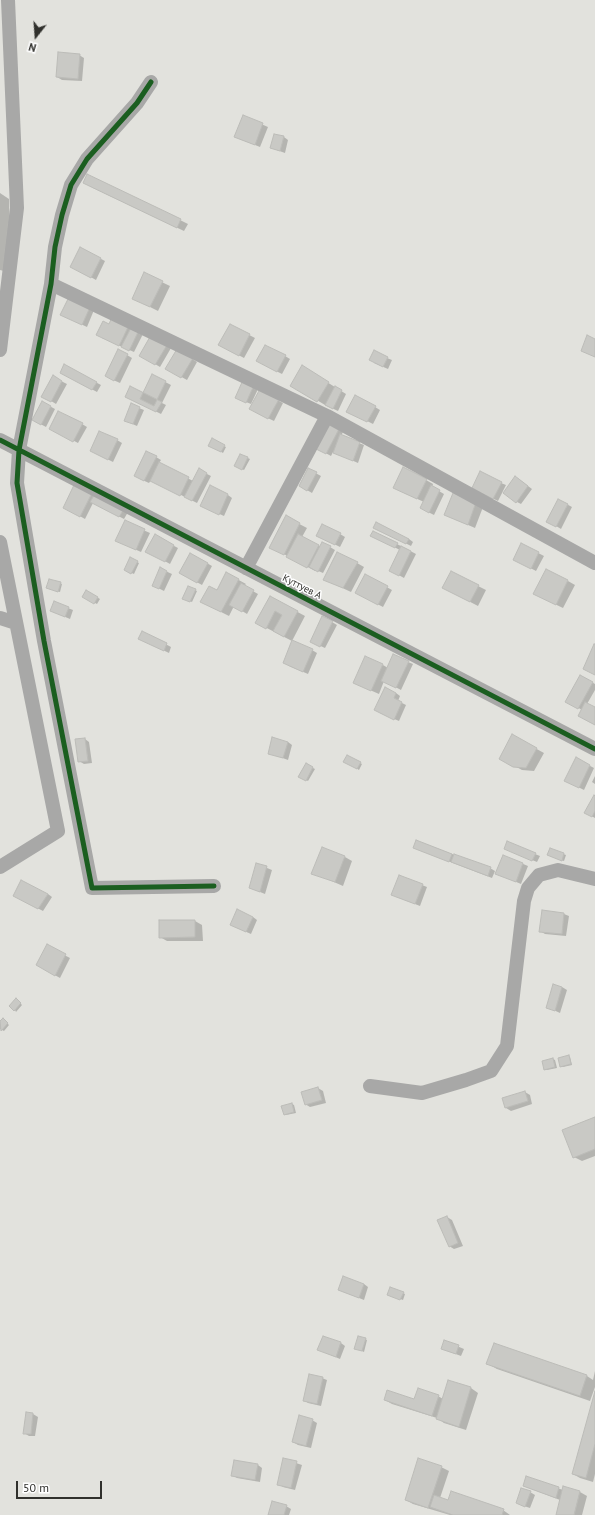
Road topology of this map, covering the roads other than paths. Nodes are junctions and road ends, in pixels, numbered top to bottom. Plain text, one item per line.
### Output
1 (8, 0) edge
2 (152, 82) dead end
3 (51, 284) junction
4 (0, 350) edge
5 (327, 416) junction
6 (0, 440) edge
7 (19, 450) junction
8 (0, 542) edge
9 (595, 563) edge
10 (246, 568) junction
11 (0, 618) edge
12 (16, 623) junction
13 (595, 749) edge
14 (0, 867) edge
15 (595, 879) edge
16 (214, 886) dead end
17 (370, 1086) dead end

1 - 4 street
2 - 3 street
3 - 5 street
3 - 7 street
5 - 9 street
5 - 10 street
6 - 7 street, Куттуев А
7 - 10 street, Куттуев А
7 - 16 street
8 - 12 street
10 - 13 street, Куттуев А
11 - 12 street
12 - 14 street
15 - 17 street

